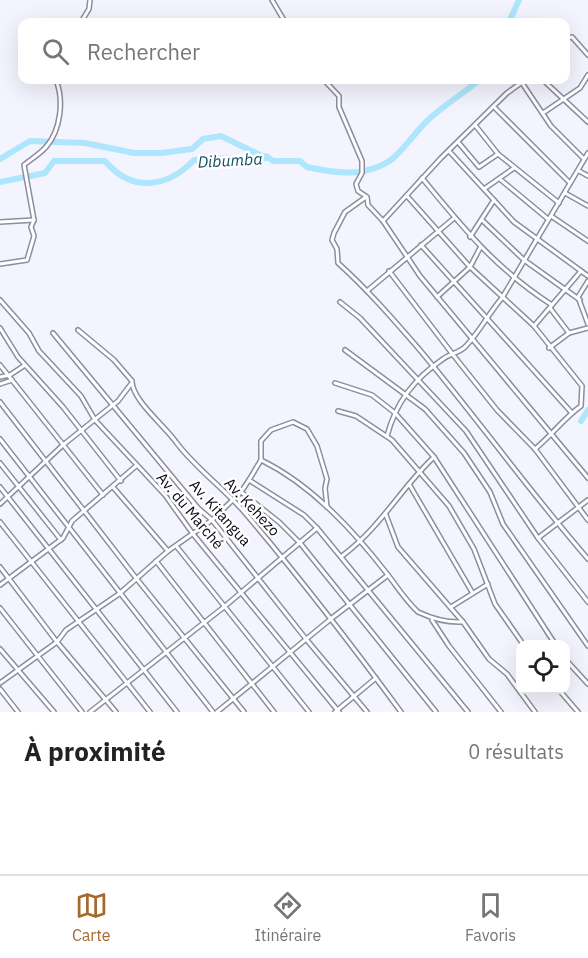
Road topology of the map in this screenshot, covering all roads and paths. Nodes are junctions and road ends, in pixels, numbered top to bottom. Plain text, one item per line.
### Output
1 (90, 0) edge
2 (272, 0) edge
3 (83, 18) edge
4 (283, 18) edge
5 (570, 37) edge
6 (588, 55) edge
7 (588, 75) edge
8 (58, 84) edge
9 (327, 84) edge
10 (519, 84) edge
11 (526, 84) edge
12 (547, 84) edge
13 (564, 99) junction
14 (495, 108) junction
15 (543, 113) junction
16 (588, 122) edge
17 (475, 125) junction
18 (458, 142) junction
19 (449, 151) junction
20 (588, 153) edge
21 (498, 154) junction
22 (584, 159) junction
23 (514, 168) junction
24 (579, 171) junction
25 (588, 176) edge
26 (422, 178) junction
27 (501, 180) junction
28 (570, 183) junction
29 (484, 189) junction
30 (565, 194) junction
31 (407, 196) junction
32 (367, 197) junction
33 (494, 200) junction
34 (559, 203) junction
35 (588, 206) edge
36 (550, 218) junction
37 (453, 219) junction
38 (34, 220) junction
39 (482, 220) junction
40 (383, 221) junction
41 (0, 222) edge
42 (438, 230) junction
43 (470, 237) junction
44 (536, 239) junction
45 (588, 241) edge
46 (420, 245) junction
47 (480, 248) junction
48 (406, 257) junction
49 (524, 260) junction
50 (0, 264) edge
51 (470, 267) junction
52 (389, 271) junction
53 (580, 271) junction
54 (513, 278) junction
55 (588, 279) edge
56 (453, 283) junction
57 (564, 290) junction
58 (367, 291) junction
59 (437, 297) junction
60 (502, 298) junction
61 (0, 300) edge
62 (580, 300) junction
63 (340, 302) dead end
64 (551, 307) junction
65 (485, 316) junction
66 (534, 326) junction
67 (588, 326) edge
68 (0, 328) edge
69 (78, 330) dead end
70 (53, 333) dead end
71 (569, 333) junction
72 (472, 339) junction
73 (549, 348) junction
74 (345, 350) dead end
75 (452, 353) junction
76 (0, 364) edge
77 (25, 364) junction
78 (433, 367) junction
79 (10, 375) junction
80 (0, 377) edge
81 (13, 380) junction
82 (417, 380) junction
83 (132, 383) junction
84 (336, 383) dead end
85 (0, 384) edge
86 (405, 394) junction
87 (0, 402) edge
88 (113, 405) junction
89 (338, 411) dead end
90 (571, 412) junction
91 (395, 413) junction
92 (95, 420) junction
93 (82, 431) junction
94 (553, 434) junction
95 (387, 436) junction
96 (0, 439) edge
97 (63, 445) junction
98 (535, 449) junction
99 (434, 457) junction
100 (261, 460) junction
101 (45, 461) junction
102 (0, 463) edge
103 (136, 466) junction
104 (419, 471) junction
105 (29, 476) junction
106 (588, 478) edge
107 (249, 480) junction
108 (122, 481) junction
109 (409, 484) junction
110 (113, 486) junction
111 (0, 487) edge
112 (19, 487) junction
113 (241, 492) junction
114 (103, 495) junction
115 (8, 496) junction
116 (232, 500) junction
117 (588, 500) edge
118 (0, 504) edge
119 (577, 506) junction
120 (327, 507) junction
121 (84, 511) junction
122 (386, 515) junction
123 (212, 520) junction
124 (588, 520) edge
125 (0, 522) edge
126 (557, 524) junction
127 (317, 528) junction
128 (69, 529) junction
129 (193, 534) junction
130 (537, 538) junction
131 (61, 540) junction
132 (360, 542) junction
133 (300, 543) junction
134 (177, 546) junction
135 (50, 548) junction
136 (168, 551) junction
137 (342, 556) junction
138 (281, 558) junction
139 (588, 559) edge
140 (156, 561) junction
141 (32, 563) junction
142 (0, 567) edge
143 (388, 575) junction
144 (9, 578) junction
145 (136, 578) junction
146 (260, 578) junction
147 (488, 584) junction
148 (0, 585) edge
149 (366, 591) junction
150 (242, 592) junction
151 (472, 592) junction
152 (119, 594) junction
153 (588, 602) edge
154 (349, 604) junction
155 (224, 607) junction
156 (451, 607) junction
157 (0, 608) edge
158 (96, 608) junction
159 (332, 618) junction
160 (431, 618) junction
161 (78, 621) junction
162 (464, 622) junction
163 (204, 623) junction
164 (186, 637) junction
165 (306, 639) junction
166 (519, 640) edge
167 (552, 640) edge
168 (57, 642) junction
169 (588, 646) edge
170 (0, 649) edge
171 (166, 653) junction
172 (290, 653) junction
173 (37, 654) junction
174 (570, 664) edge
175 (146, 669) junction
176 (272, 669) junction
177 (17, 670) junction
178 (376, 678) junction
179 (0, 683) edge
180 (128, 684) junction
181 (251, 684) junction
182 (588, 684) edge
183 (0, 689) edge
184 (562, 694) edge
185 (354, 697) junction
186 (233, 698) junction
187 (107, 700) junction
188 (337, 711) edge
189 (18, 712) edge
190 (54, 712) edge
191 (82, 712) edge
192 (90, 712) edge
193 (116, 712) edge
194 (150, 712) edge
195 (177, 712) edge
196 (215, 712) edge
197 (244, 712) edge
198 (274, 712) edge
199 (309, 712) edge
200 (367, 712) edge
201 (401, 712) edge
202 (436, 712) edge
203 (468, 712) edge
204 (501, 712) edge
205 (535, 712) edge
206 (578, 712) edge

1 - 3 street
2 - 4 street
5 - 6 street
7 - 13 street
8 - 38 street
9 - 32 street
10 - 14 street
11 - 15 street
12 - 13 street
13 - 15 street
13 - 16 street
14 - 17 street
14 - 28 street
15 - 22 street
17 - 18 street
17 - 21 street
18 - 19 street
18 - 21 street
19 - 26 street
19 - 29 street
20 - 22 street
21 - 23 street
22 - 24 street
23 - 27 street
23 - 34 street
24 - 25 street
24 - 28 street
26 - 31 street
26 - 37 street
27 - 29 street
27 - 36 street
28 - 30 street
29 - 33 street
30 - 34 street
30 - 35 street
31 - 40 street
31 - 42 street
32 - 40 street
32 - 58 street
33 - 39 street
33 - 44 street
34 - 36 street
36 - 44 street
36 - 45 street
37 - 42 street
37 - 43 street
38 - 41 street
38 - 50 street
39 - 43 street
39 - 49 street
40 - 48 street
42 - 46 street
42 - 51 street
43 - 47 street
44 - 49 street
44 - 53 street
46 - 48 street
46 - 56 street
47 - 51 street
47 - 54 street
48 - 52 street
48 - 59 street
49 - 54 street
49 - 57 street
51 - 56 street
51 - 60 street
52 - 58 street
52 - 75 street
53 - 55 street
53 - 57 street
54 - 60 street
54 - 64 street
55 - 62 street
56 - 59 street
56 - 65 street
57 - 62 street
57 - 64 street
58 - 78 street
59 - 72 street
60 - 65 street
60 - 66 street
61 - 92 street, Av. du Marché
62 - 67 street
63 - 82 street
64 - 66 street
64 - 71 street
65 - 72 street
65 - 90 street
66 - 73 street
67 - 71 street
68 - 77 street
69 - 83 street, Av. Kehezo
70 - 88 street, Av. Kitangua
71 - 73 street
72 - 75 street
72 - 94 street
73 - 90 street
74 - 86 street
75 - 78 street
75 - 98 street
76 - 79 street
77 - 79 street
77 - 93 street
78 - 82 street
78 - 126 street
79 - 80 street
79 - 81 street
81 - 85 street
81 - 97 street
82 - 86 street
82 - 130 street
83 - 88 street
83 - 116 street, Av. Kehezo
84 - 91 street
86 - 91 street
86 - 169 street
87 - 101 street
88 - 92 street
88 - 123 street, Av. Kitangua
89 - 95 street
90 - 94 street
91 - 95 street
91 - 99 street
92 - 93 street
92 - 103 street, Av. du Marché
93 - 97 street
93 - 108 street
94 - 98 street
94 - 106 street
95 - 104 street
96 - 105 street
97 - 101 street
97 - 114 street
98 - 119 street
99 - 104 street
99 - 167 street
100 - 107 street
100 - 120 street
100 - 120 street
101 - 105 street
101 - 121 street
102 - 112 street
103 - 108 street
103 - 129 street, Av. du Marché
104 - 109 street
104 - 147 street
105 - 112 street
105 - 128 street
107 - 113 street
107 - 127 street
108 - 110 street
109 - 122 street
109 - 151 street
110 - 114 street
110 - 136 street
111 - 115 street
112 - 115 street
112 - 131 street
113 - 116 street
113 - 133 street
114 - 121 street
115 - 118 street
115 - 135 street
116 - 123 street
116 - 138 street, Av. Kehezo
117 - 119 street
119 - 124 street
119 - 126 street
120 - 132 street
121 - 128 street
121 - 145 street
122 - 132 street
122 - 156 street
123 - 129 street
123 - 146 street, Av. Kitangua
125 - 141 street
126 - 130 street
126 - 139 street
127 - 133 street
127 - 137 street
128 - 131 street
128 - 152 street
129 - 134 street
129 - 150 street, Av. du Marché
130 - 153 street
131 - 135 street
132 - 137 street
132 - 143 street
133 - 138 street
133 - 154 street
134 - 136 street
134 - 155 street
135 - 141 street
135 - 158 street
136 - 140 street
137 - 149 street
138 - 146 street
138 - 159 street, Av. Kehezo
140 - 145 street
140 - 163 street
141 - 144 street
141 - 161 street
142 - 144 street
143 - 149 street
143 - 160 street
144 - 148 street
144 - 168 street
145 - 152 street
145 - 164 street
146 - 150 street
146 - 165 street, Av. Kitangua
147 - 151 street
147 - 166 street
149 - 154 street
149 - 203 street
150 - 155 street
150 - 172 street, Av. du Marché
151 - 156 street
152 - 158 street
152 - 171 street
154 - 159 street
154 - 202 street
155 - 163 street
155 - 176 street
156 - 162 street
157 - 173 street
158 - 161 street
158 - 175 street
159 - 165 street
159 - 178 street, Av. Kehezo
160 - 162 street
160 - 204 street
161 - 168 street
161 - 180 street
162 - 205 street
163 - 164 street
163 - 181 street
164 - 171 street
164 - 186 street
165 - 172 street
165 - 185 street, Av. Kitangua
168 - 173 street
168 - 187 street
170 - 177 street
171 - 175 street
171 - 196 street
172 - 176 street
172 - 188 street, Av. du Marché
173 - 177 street
173 - 191 street
174 - 182 street
175 - 180 street
175 - 195 street
176 - 181 street
176 - 199 street
177 - 179 street
177 - 190 street
178 - 185 street
178 - 201 street, Av. Kehezo
180 - 187 street
180 - 194 street
181 - 186 street
181 - 198 street
183 - 189 street
184 - 206 street
185 - 188 street
185 - 200 street, Av. Kitangua
186 - 196 street
186 - 197 street
187 - 192 street
187 - 193 street

